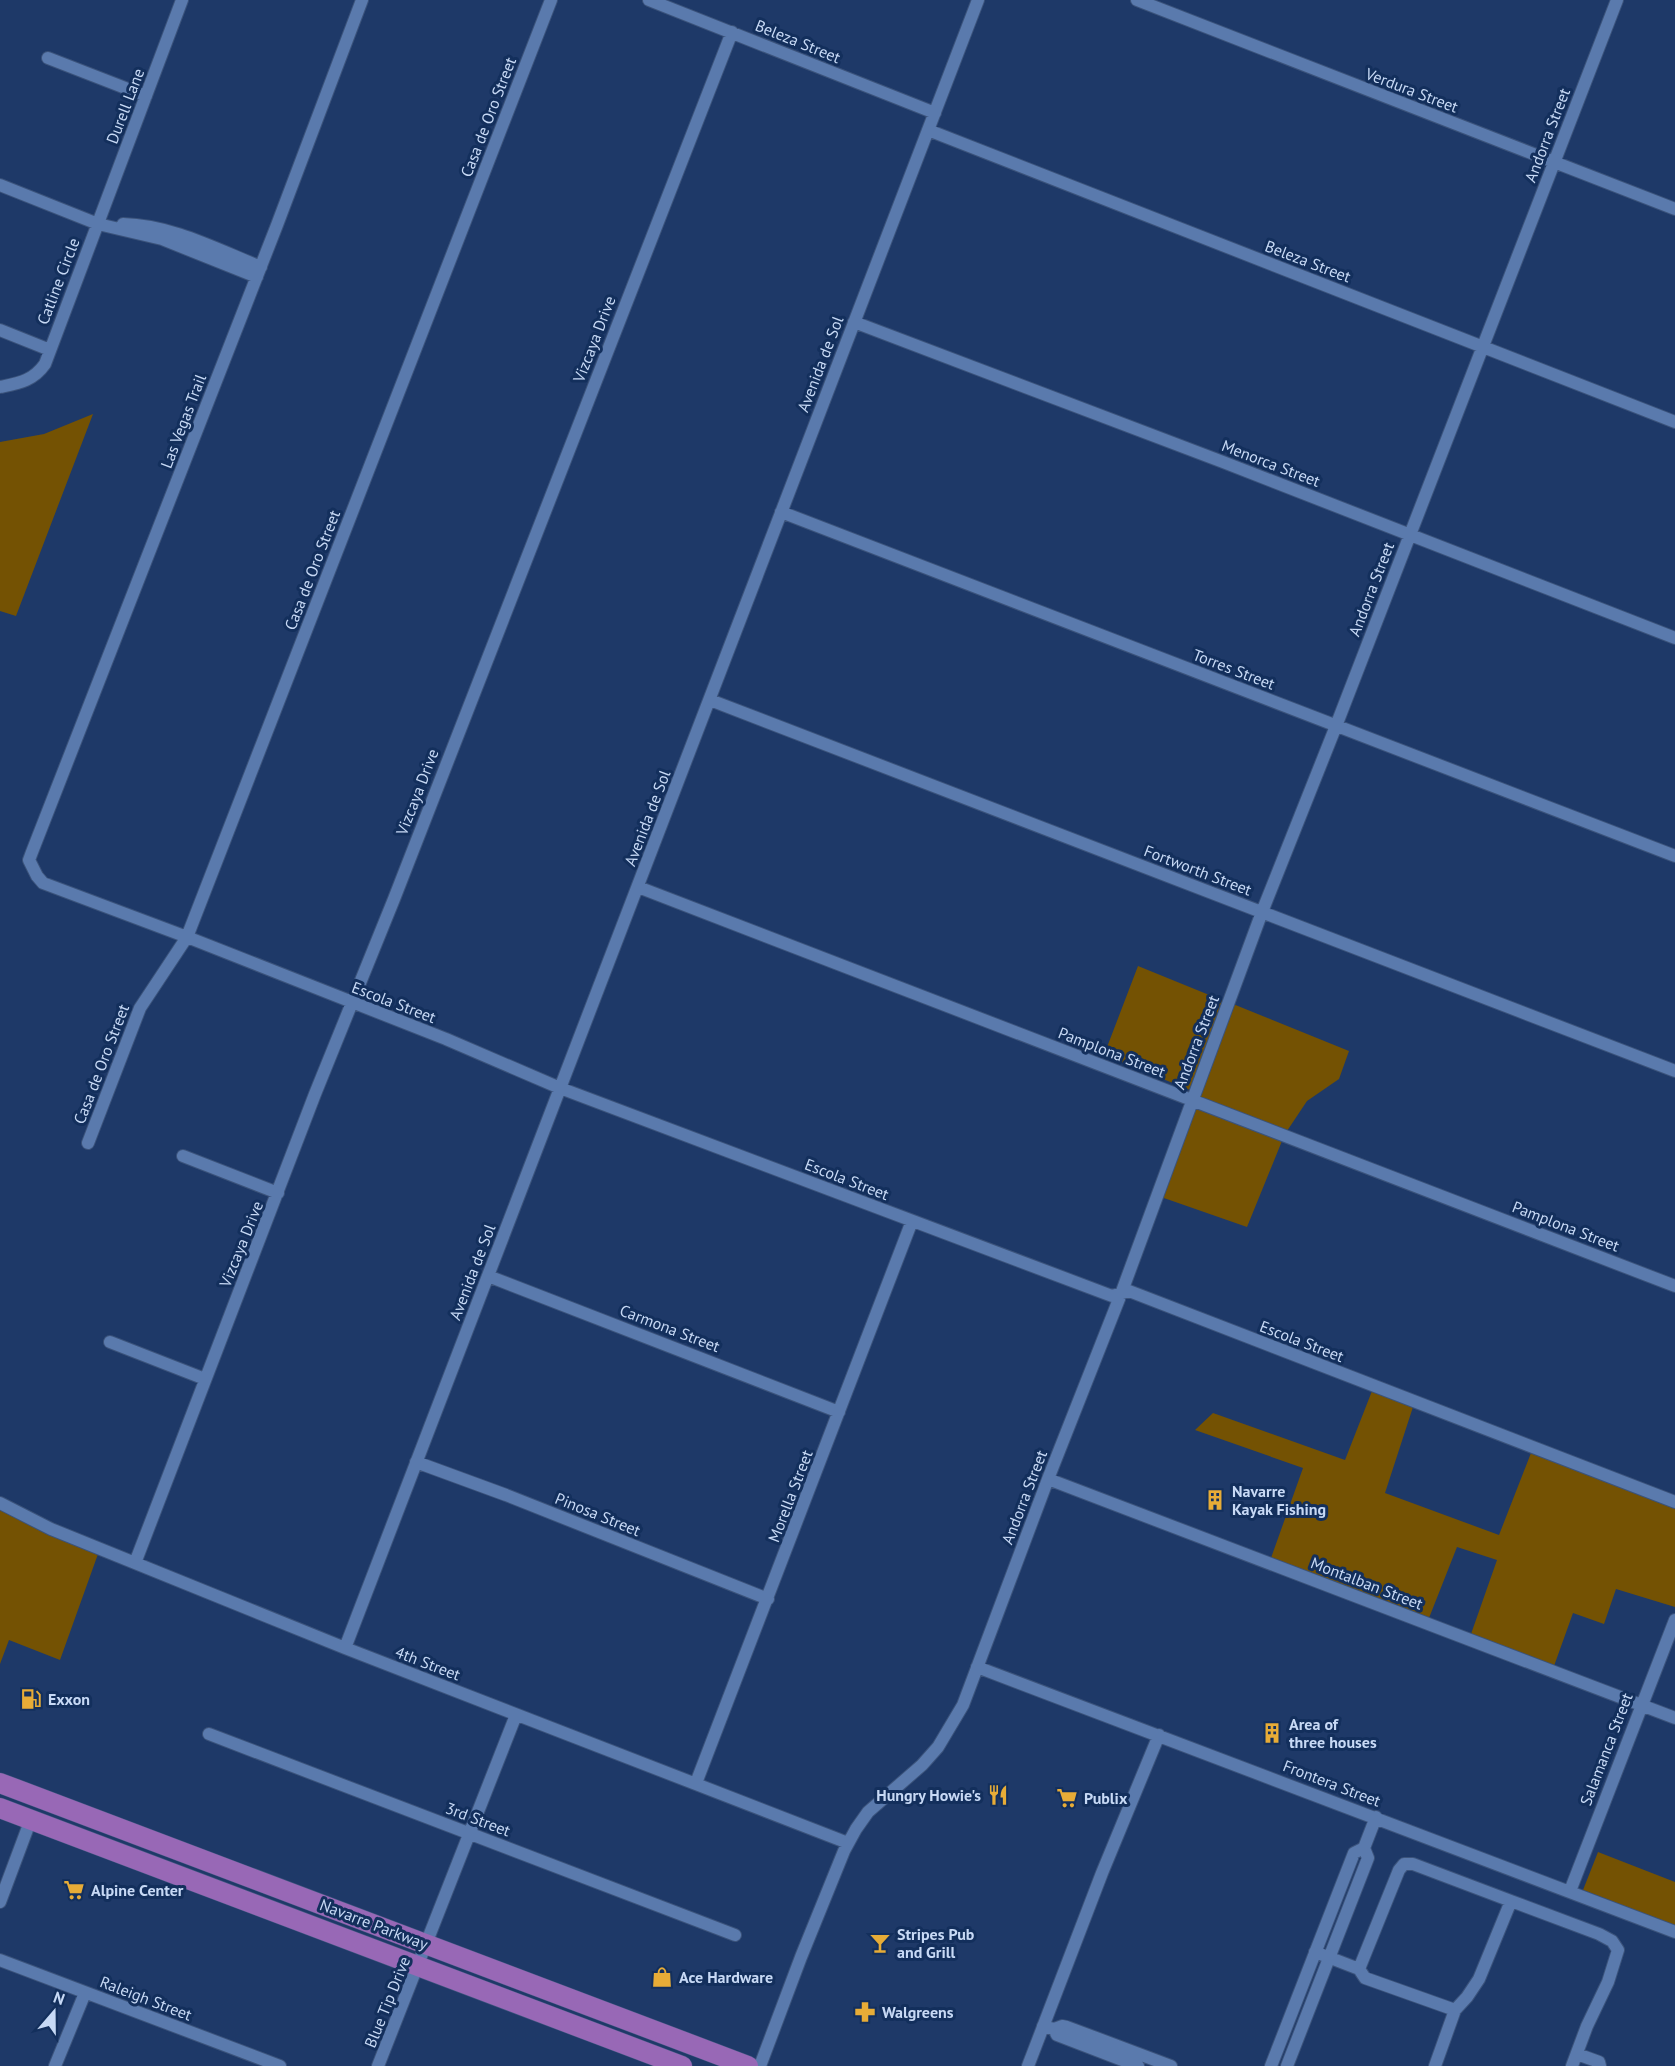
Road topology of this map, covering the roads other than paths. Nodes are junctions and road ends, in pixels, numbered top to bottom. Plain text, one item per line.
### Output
1 (182, 0) edge
2 (362, 0) edge
3 (551, 0) edge
4 (649, 0) edge
5 (978, 0) edge
6 (1137, 0) edge
7 (1617, 0) edge
8 (732, 32) junction
9 (48, 58) dead end
10 (146, 96) junction
11 (935, 113) junction
12 (928, 130) junction
13 (1553, 163) junction
14 (0, 185) edge
15 (1675, 209) edge
16 (98, 224) junction
17 (259, 272) junction
18 (854, 322) junction
19 (0, 330) edge
20 (1484, 347) junction
21 (50, 350) junction
22 (0, 387) edge
23 (1675, 422) edge
24 (781, 512) junction
25 (1409, 535) junction
26 (1675, 638) edge
27 (710, 700) junction
28 (1336, 726) junction
29 (32, 852) joint
30 (1675, 856) edge
31 (638, 886) junction
32 (1262, 912) junction
33 (187, 937) junction
34 (352, 1004) junction
35 (1675, 1071) edge
36 (560, 1088) junction
37 (1192, 1100) junction
38 (88, 1143) dead end
39 (183, 1156) dead end
40 (279, 1193) junction
41 (912, 1221) junction
42 (488, 1276) junction
43 (1675, 1286) edge
44 (1121, 1294) junction
45 (110, 1342) dead end
46 (205, 1379) junction
47 (840, 1412) junction
48 (416, 1462) junction
49 (1048, 1479) junction
50 (1675, 1502) edge
51 (0, 1503) edge
52 (135, 1563) junction
53 (768, 1599) junction
54 (1675, 1620) edge
55 (345, 1648) junction
56 (977, 1667) junction
57 (1641, 1705) junction
58 (516, 1715) junction
59 (1675, 1718) edge
60 (209, 1734) dead end
61 (1159, 1735) junction
62 (696, 1783) junction
63 (0, 1784) edge
64 (25, 1793) junction
65 (0, 1800) edge
66 (0, 1808) edge
67 (1376, 1817) junction
68 (31, 1819) junction
69 (470, 1833) junction
70 (848, 1843) junction
71 (1364, 1848) junction
72 (180, 1851) junction
73 (1570, 1891) junction
74 (1511, 1901) junction
75 (0, 1902) edge
76 (1675, 1932) edge
77 (735, 1935) dead end
78 (427, 1944) junction
79 (1315, 1952) junction
80 (1329, 1958) junction
81 (0, 1960) edge
82 (419, 1967) junction
83 (1359, 1969) junction
84 (85, 1993) junction
85 (1455, 2010) junction
86 (1049, 2028) junction
87 (1574, 2060) edge
88 (55, 2066) edge
89 (280, 2066) edge
90 (378, 2066) edge
91 (682, 2066) edge
92 (748, 2066) edge
93 (760, 2066) edge
94 (1028, 2066) edge
95 (1138, 2066) edge
96 (1171, 2066) edge
97 (1271, 2066) edge
98 (1287, 2066) edge
99 (1435, 2066) edge
100 (1600, 2066) edge

1 - 10 street, Durell Lane
2 - 17 street, Las Vegas Trail
3 - 33 street, Casa de Oro Street
4 - 8 street, Beleza Street
5 - 11 street, Avenida de Sol
6 - 13 street, Verdura Street
7 - 13 street, Andorra Street
8 - 11 street, Beleza Street
8 - 34 street, Vizcaya Drive
9 - 10 street
10 - 16 street, Durell Lane
11 - 12 street, Avenida de Sol
12 - 18 street, Avenida de Sol
12 - 20 street, Beleza Street
13 - 15 street, Verdura Street
13 - 20 street, Andorra Street
14 - 16 street
16 - 17 street
16 - 21 street, Catline Circle
17 - 29 street, Las Vegas Trail
18 - 24 street, Avenida de Sol
18 - 25 street, Menorca Street
19 - 21 street, Catline Circle
20 - 23 street, Beleza Street
20 - 25 street, Andorra Street
21 - 22 street, Catline Circle
24 - 27 street, Avenida de Sol
24 - 28 street, Torres Street
25 - 26 street, Menorca Street
25 - 28 street, Andorra Street
27 - 31 street, Avenida de Sol
27 - 32 street, Fortworth Street
28 - 30 street, Torres Street
28 - 32 street, Andorra Street
29 - 33 street, Escola Street
31 - 36 street, Avenida de Sol
31 - 37 street, Pamplona Street
32 - 35 street, Fortworth Street
32 - 37 street, Andorra Street
33 - 34 street, Escola Street
33 - 38 street, Casa de Oro Street
34 - 36 street, Escola Street
34 - 40 street, Vizcaya Drive
36 - 41 street, Escola Street
36 - 42 street, Avenida de Sol
37 - 43 street, Pamplona Street
37 - 44 street, Andorra Street
39 - 40 street
40 - 46 street, Vizcaya Drive
41 - 44 street, Escola Street
41 - 47 street, Morella Street
42 - 47 street, Carmona Street
42 - 48 street, Avenida de Sol
44 - 49 street, Andorra Street
44 - 50 street, Escola Street
45 - 46 street
46 - 52 street, Vizcaya Drive
47 - 53 street, Morella Street
48 - 53 street, Pinosa Street
48 - 55 street, Avenida de Sol
49 - 56 street, Andorra Street
49 - 57 street, Montalban Street
51 - 52 street, 4th Street
52 - 55 street, 4th Street
53 - 62 street, Morella Street
54 - 57 street, Salamanca Street
55 - 58 street, 4th Street
56 - 61 street, Frontera Street
56 - 70 street, Andorra Street
57 - 59 street, Montalban Street
57 - 73 street, Salamanca Street
58 - 62 street, 4th Street
58 - 69 street, Blue Tip Drive
60 - 69 street, 3rd Street
61 - 67 street, Frontera Street
61 - 86 street
62 - 70 street, 4th Street
63 - 64 highway, Navarre Parkway
64 - 65 highway
64 - 72 highway, Navarre Parkway
66 - 68 highway, Navarre Parkway
67 - 71 street
67 - 73 street, Frontera Street
68 - 72 highway
68 - 75 street
68 - 82 highway, Navarre Parkway
69 - 77 street, 3rd Street
69 - 78 street, Blue Tip Drive
70 - 93 street, Andorra Street
71 - 79 street
71 - 80 street
72 - 78 highway, Navarre Parkway
73 - 76 street, Frontera Street
74 - 83 street
74 - 85 street
74 - 87 street
78 - 82 street, Blue Tip Drive
78 - 92 highway, Navarre Parkway
79 - 80 street
79 - 97 street
80 - 83 street
80 - 98 street
81 - 84 street, Raleigh Street
82 - 90 street, Blue Tip Drive
82 - 91 highway, Navarre Parkway
83 - 85 street
84 - 88 street
84 - 89 street, Raleigh Street
85 - 99 street
86 - 94 street
86 - 95 street
86 - 96 street
87 - 100 street

